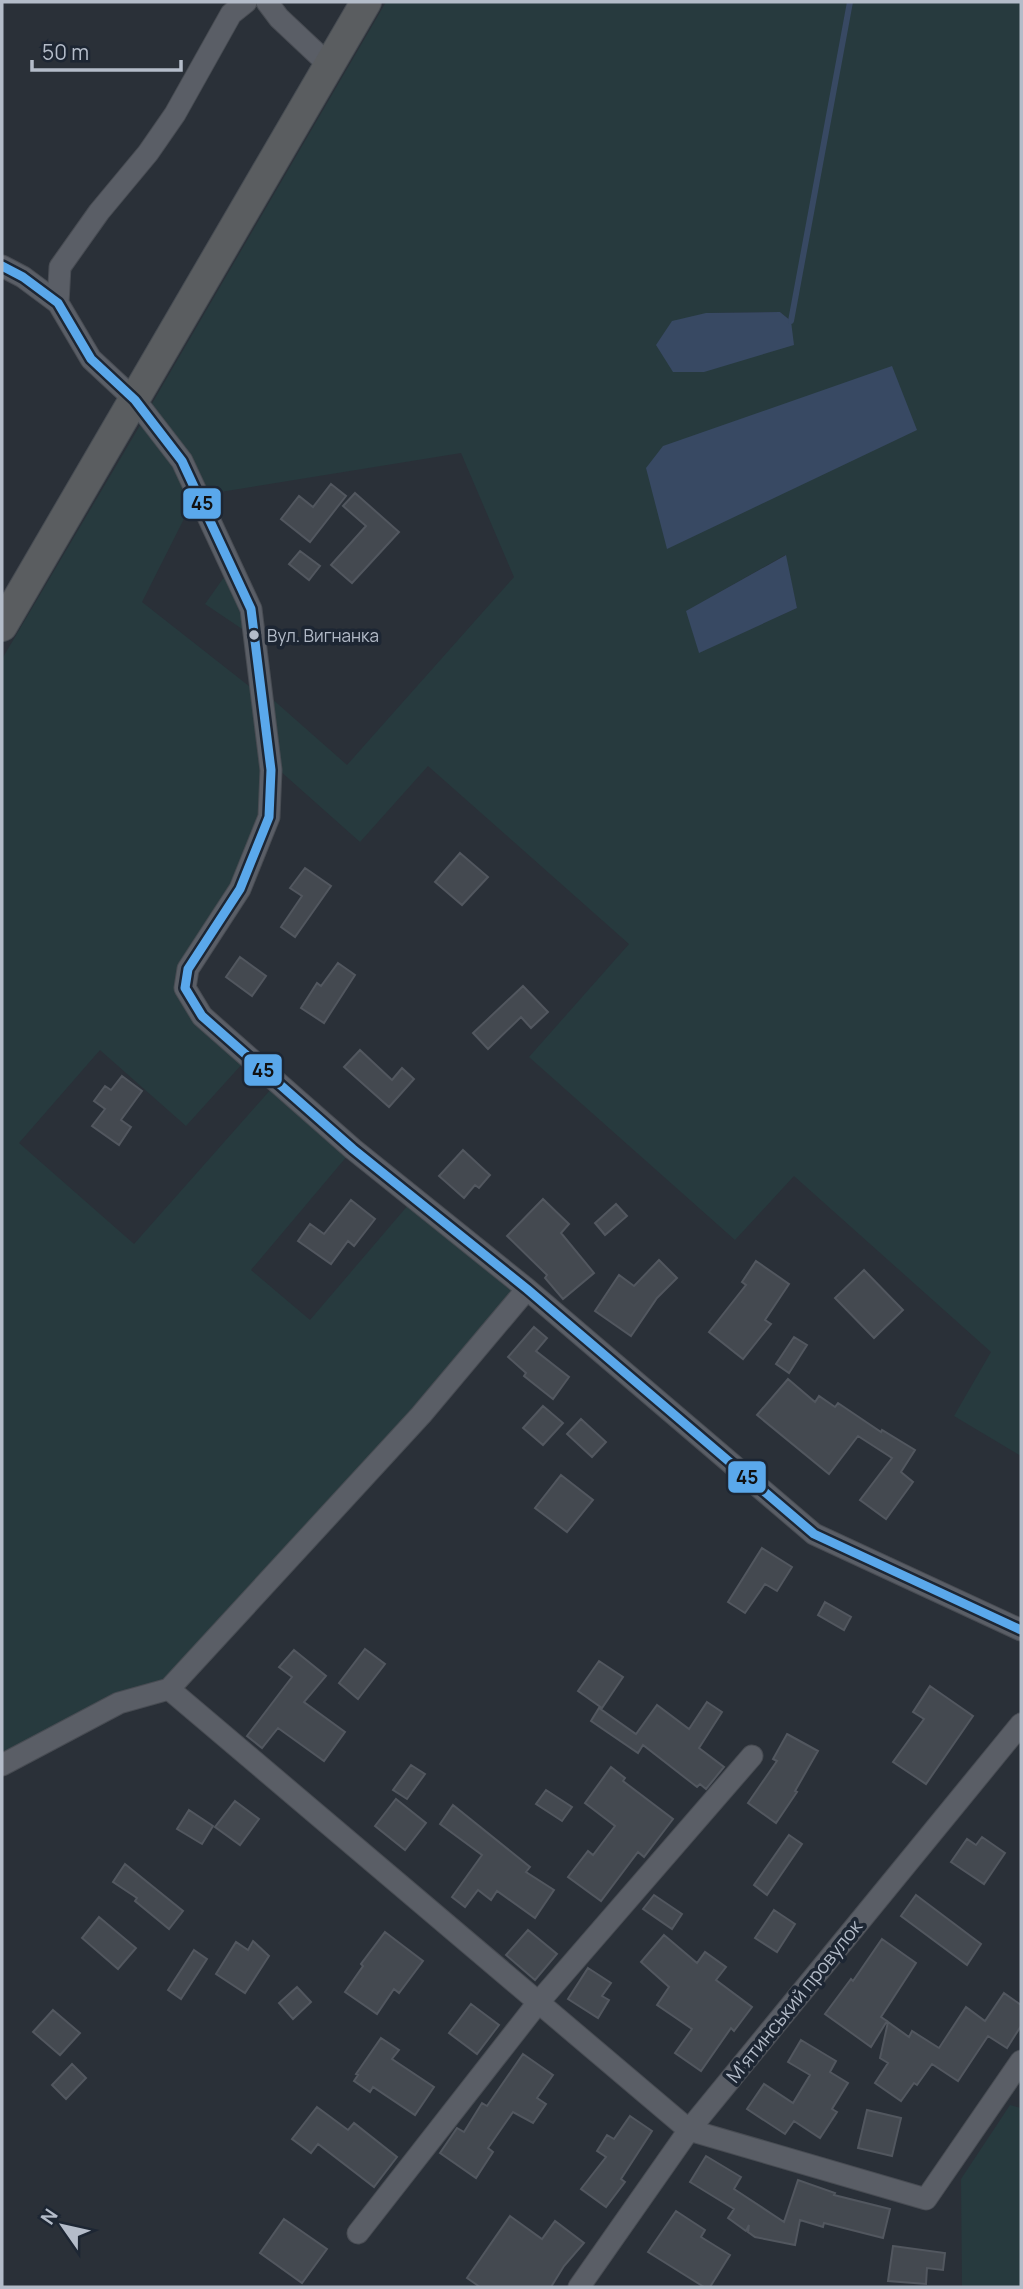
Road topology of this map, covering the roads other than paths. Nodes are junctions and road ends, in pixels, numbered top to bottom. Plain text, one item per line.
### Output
1 (246, 2) edge
2 (267, 2) edge
3 (366, 2) edge
4 (329, 65) junction
5 (2, 267) edge
6 (58, 303) junction
7 (135, 400) junction
8 (2, 626) edge
9 (527, 1289) junction
10 (1021, 1630) edge
11 (169, 1689) junction
12 (1021, 1724) edge
13 (752, 1756) dead end
14 (2, 1765) edge
15 (537, 2004) junction
16 (1021, 2061) edge
17 (688, 2130) junction
18 (358, 2233) dead end
19 (579, 2287) edge

1 - 6 street
2 - 4 street
3 - 4 highway
4 - 7 highway
5 - 6 street
6 - 7 street
7 - 8 highway
7 - 9 street
9 - 10 street
9 - 11 street
11 - 14 street
11 - 15 street
12 - 17 street, Мʼятинський провулок
13 - 15 street
15 - 17 street
15 - 18 street
16 - 17 street
17 - 19 street, Мʼятинський провулок

